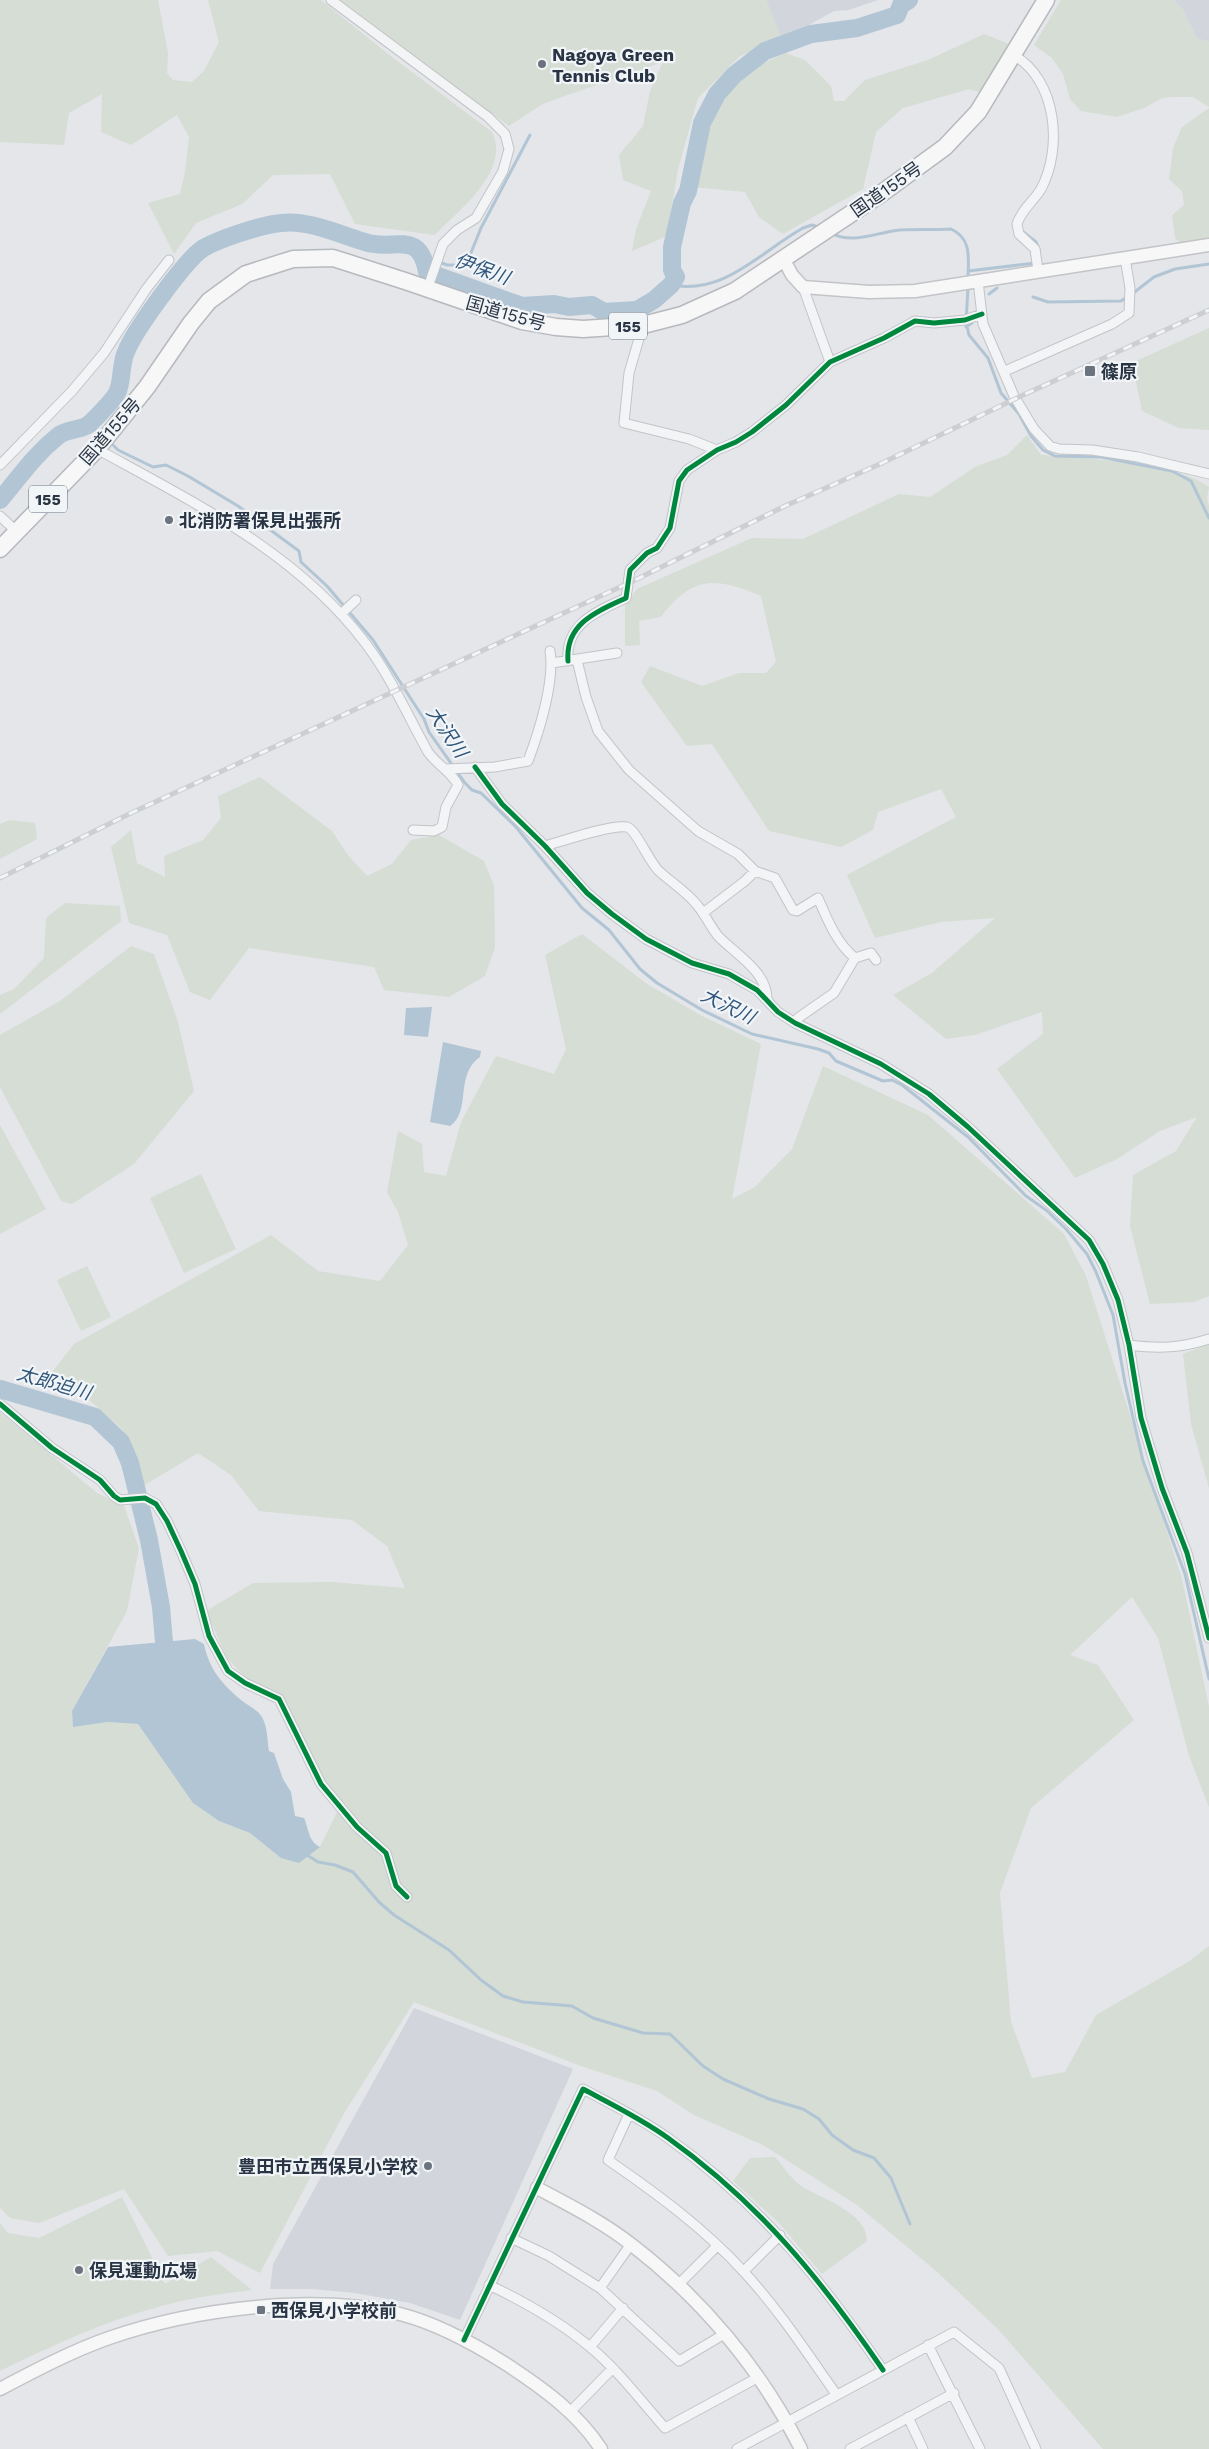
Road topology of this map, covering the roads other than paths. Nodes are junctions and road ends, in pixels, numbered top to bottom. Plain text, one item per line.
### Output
1 (331, 0) edge
2 (1046, 0) edge
3 (1013, 55) junction
4 (1209, 246) edge
5 (1125, 258) junction
6 (168, 260) dead end
7 (784, 260) junction
8 (1038, 270) junction
9 (978, 282) junction
10 (430, 285) junction
11 (803, 287) junction
12 (982, 314) junction
13 (643, 325) junction
14 (830, 362) junction
15 (1005, 371) junction
16 (97, 449) junction
17 (716, 450) junction
18 (0, 465) edge
19 (1209, 474) edge
20 (0, 516) edge
21 (17, 532) junction
22 (0, 549) edge
23 (356, 600) dead end
24 (342, 613) junction
25 (550, 651) dead end
26 (617, 653) dead end
27 (573, 661) junction
28 (552, 663) junction
29 (470, 767) junction
30 (446, 769) junction
31 (413, 830) dead end
32 (546, 846) junction
33 (755, 871) junction
34 (703, 912) junction
35 (855, 958) junction
36 (876, 960) dead end
37 (778, 1012) junction
38 (795, 1023) junction
39 (1209, 1339) edge
40 (1129, 1345) junction
41 (0, 1404) edge
42 (1209, 1638) edge
43 (408, 1897) dead end
44 (630, 2114) junction
45 (537, 2188) junction
46 (780, 2235) junction
47 (511, 2238) junction
48 (631, 2244) junction
49 (717, 2246) junction
50 (744, 2271) junction
51 (679, 2284) junction
52 (489, 2285) junction
53 (600, 2288) junction
54 (623, 2308) junction
55 (726, 2333) junction
56 (464, 2340) junction
57 (928, 2345) junction
58 (590, 2346) junction
59 (612, 2369) junction
60 (882, 2370) junction
61 (757, 2378) junction
62 (0, 2389) edge
63 (954, 2392) junction
64 (836, 2394) junction
65 (570, 2412) junction
66 (908, 2417) junction
67 (787, 2422) junction
68 (863, 2446) edge
69 (601, 2449) edge
70 (738, 2449) edge
71 (801, 2449) edge
72 (850, 2449) edge
73 (923, 2449) edge
74 (980, 2449) edge
75 (1036, 2449) edge

1 - 10 street
2 - 3 highway, 国道155号 / 155
3 - 7 highway, 国道155号 / 155
3 - 8 street
4 - 5 street
5 - 8 street
5 - 15 street
6 - 18 street
7 - 11 street
7 - 13 highway, 国道155号 / 155
8 - 9 street
9 - 11 street
9 - 12 street
10 - 13 highway, 国道155号 / 155
10 - 16 highway, 国道155号 / 155
11 - 14 street
12 - 14 street
12 - 15 street
13 - 17 street
14 - 17 street
15 - 19 street
16 - 21 highway, 国道155号 / 155
16 - 24 street
17 - 27 street
20 - 21 street
21 - 22 highway, 国道155号 / 155
23 - 24 street
24 - 30 street
25 - 28 street
26 - 27 street
27 - 28 street
27 - 33 street
28 - 29 street
29 - 30 street
29 - 32 street
30 - 31 street
32 - 34 street
32 - 37 street
33 - 34 street
33 - 35 street
34 - 37 street
35 - 36 street
35 - 38 street
37 - 38 street
38 - 40 street
39 - 40 street
40 - 42 street
41 - 43 street
44 - 45 street
44 - 46 street
44 - 49 street
45 - 47 street
45 - 48 street
46 - 50 street
46 - 60 street
47 - 52 street
47 - 53 street
48 - 51 street
48 - 53 street
49 - 50 street
49 - 51 street
50 - 64 street
51 - 55 street
52 - 56 street
52 - 58 street
53 - 54 street
54 - 55 street
54 - 58 street
55 - 61 street
56 - 62 street
56 - 65 street
57 - 60 street
57 - 63 street
57 - 75 street
58 - 59 street
59 - 61 street
59 - 65 street
60 - 64 street
61 - 67 street
63 - 66 street
63 - 74 street
64 - 67 street
65 - 69 street
66 - 68 street
66 - 73 street
67 - 70 street
67 - 71 street
68 - 72 street

